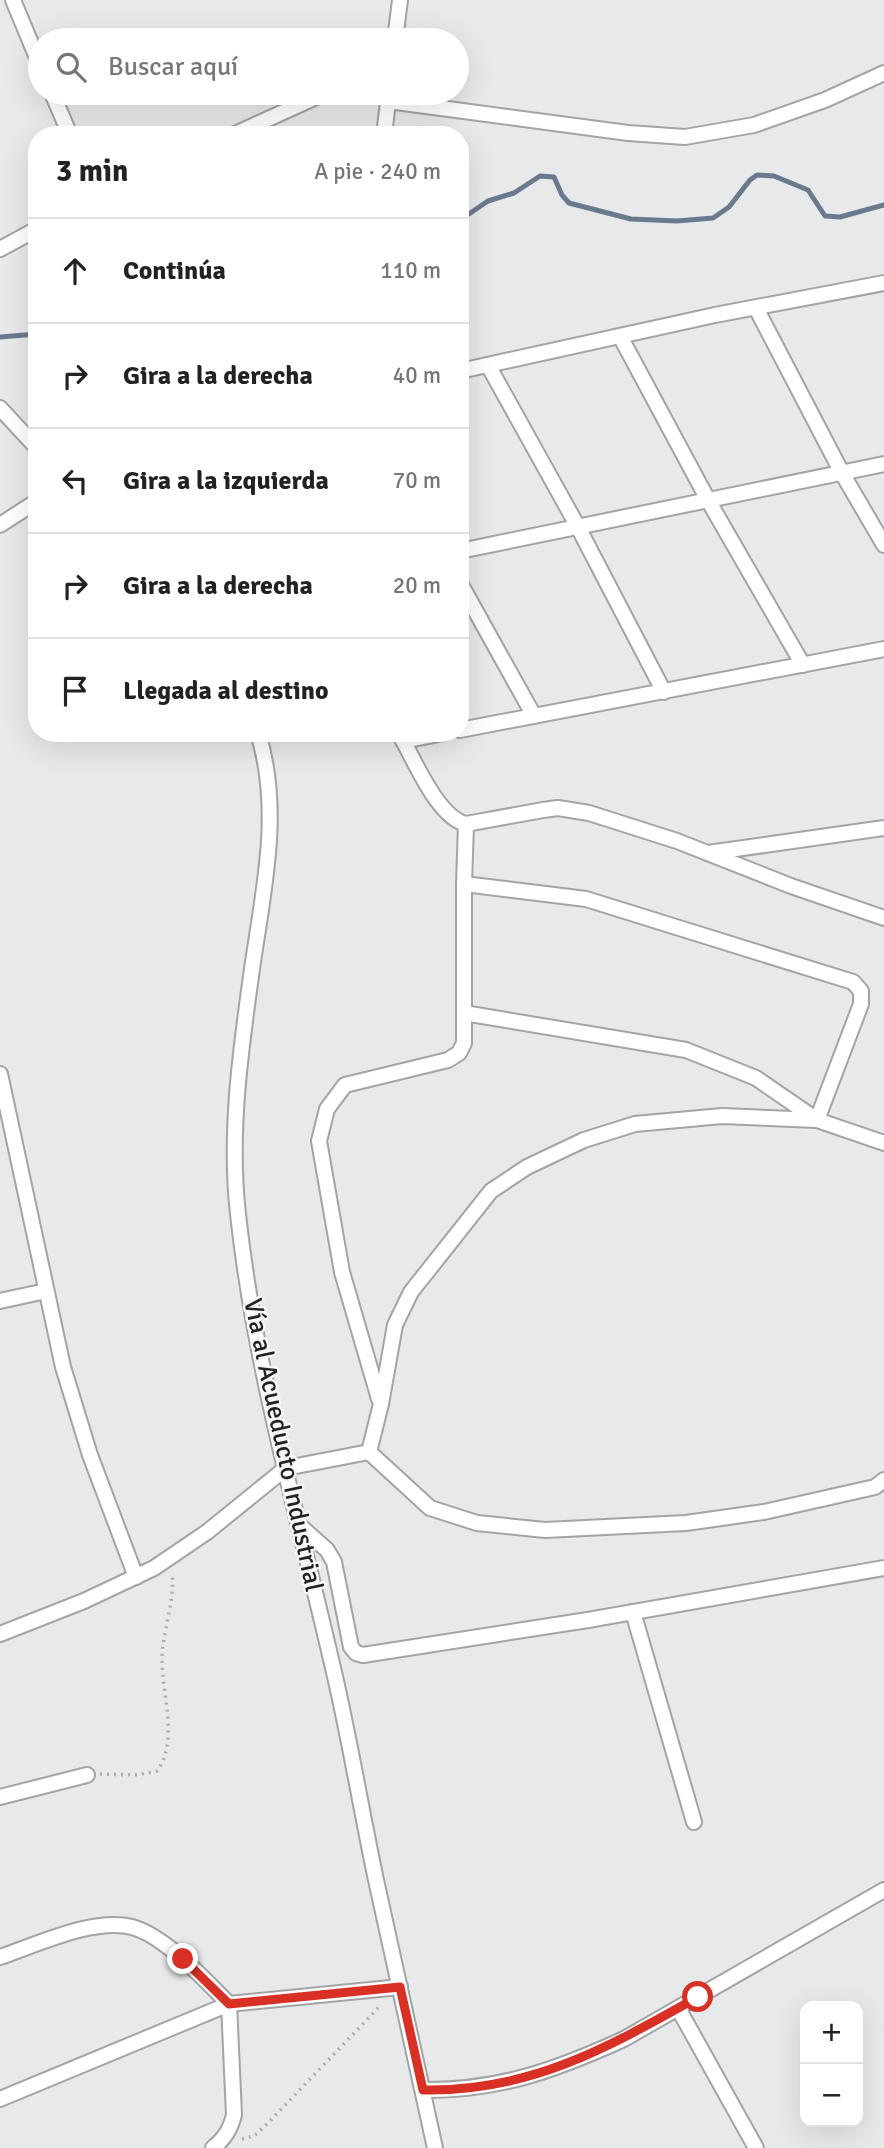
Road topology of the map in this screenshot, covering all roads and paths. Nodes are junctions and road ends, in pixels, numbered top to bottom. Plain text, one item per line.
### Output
1 (10, 0) edge
2 (400, 0) edge
3 (0, 4) edge
4 (396, 28) edge
5 (28, 39) edge
6 (884, 73) edge
7 (57, 105) edge
8 (299, 105) edge
9 (387, 105) edge
10 (441, 105) edge
11 (66, 126) edge
12 (253, 126) edge
13 (385, 126) edge
14 (28, 234) edge
15 (0, 249) edge
16 (884, 284) edge
17 (756, 308) junction
18 (620, 336) junction
19 (488, 365) junction
20 (469, 369) edge
21 (0, 408) edge
22 (28, 438) edge
23 (884, 464) edge
24 (842, 473) junction
25 (708, 500) junction
26 (28, 507) edge
27 (0, 525) edge
28 (578, 527) junction
29 (884, 545) edge
30 (469, 549) edge
31 (469, 599) edge
32 (884, 649) edge
33 (803, 665) junction
34 (664, 691) junction
35 (534, 716) junction
36 (469, 728) edge
37 (260, 742) edge
38 (404, 742) edge
39 (466, 824) junction
40 (884, 828) edge
41 (706, 853) junction
42 (464, 884) junction
43 (884, 918) edge
44 (464, 1013) junction
45 (0, 1074) edge
46 (817, 1120) junction
47 (884, 1143) edge
48 (46, 1291) junction
49 (0, 1301) edge
50 (381, 1404) junction
51 (369, 1452) junction
52 (286, 1468) junction
53 (881, 1484) edge
54 (299, 1525) junction
55 (168, 1559) junction
56 (884, 1568) edge
57 (136, 1577) junction
58 (633, 1612) junction
59 (0, 1634) edge
60 (87, 1775) joint
61 (0, 1797) edge
62 (694, 1822) dead end
63 (884, 1891) edge
64 (0, 1957) edge
65 (400, 1987) junction
66 (229, 2004) junction
67 (678, 2008) junction
68 (423, 2090) junction
69 (0, 2099) edge
70 (217, 2144) edge
71 (435, 2148) edge
72 (756, 2148) edge

1 - 3 street
1 - 5 street
2 - 4 street
6 - 10 street
7 - 11 street
8 - 12 street
9 - 13 street
14 - 15 street
16 - 17 street
17 - 18 street
17 - 24 street
18 - 19 street
18 - 25 street
19 - 20 street
19 - 28 street
21 - 22 street
23 - 24 street
24 - 25 street
24 - 29 street
25 - 28 street
25 - 33 street
26 - 27 street
28 - 30 street
28 - 34 street
31 - 35 street
32 - 33 street
33 - 34 street
34 - 35 street
35 - 36 street
37 - 52 street, Vía al Acueducto Industrial
38 - 39 street
39 - 41 street
39 - 42 street
40 - 41 street
41 - 43 street
42 - 44 street
42 - 46 street
44 - 46 street
44 - 50 street
45 - 48 street
46 - 47 street
46 - 50 street
48 - 49 street
48 - 57 street
50 - 51 street
51 - 52 street
51 - 53 street
52 - 54 street, Vía al Acueducto Industrial
52 - 55 street
54 - 58 street
54 - 65 street, Vía al Acueducto Industrial
55 - 57 street
55 - 60 path
56 - 58 street
57 - 59 street
58 - 62 street
60 - 61 street
63 - 67 street
64 - 66 street
65 - 66 street
65 - 68 street, Vía al Acueducto Industrial
65 - 70 path
66 - 69 street
66 - 70 street
67 - 68 street
67 - 72 street
68 - 71 street, Vía al Acueducto Industrial

